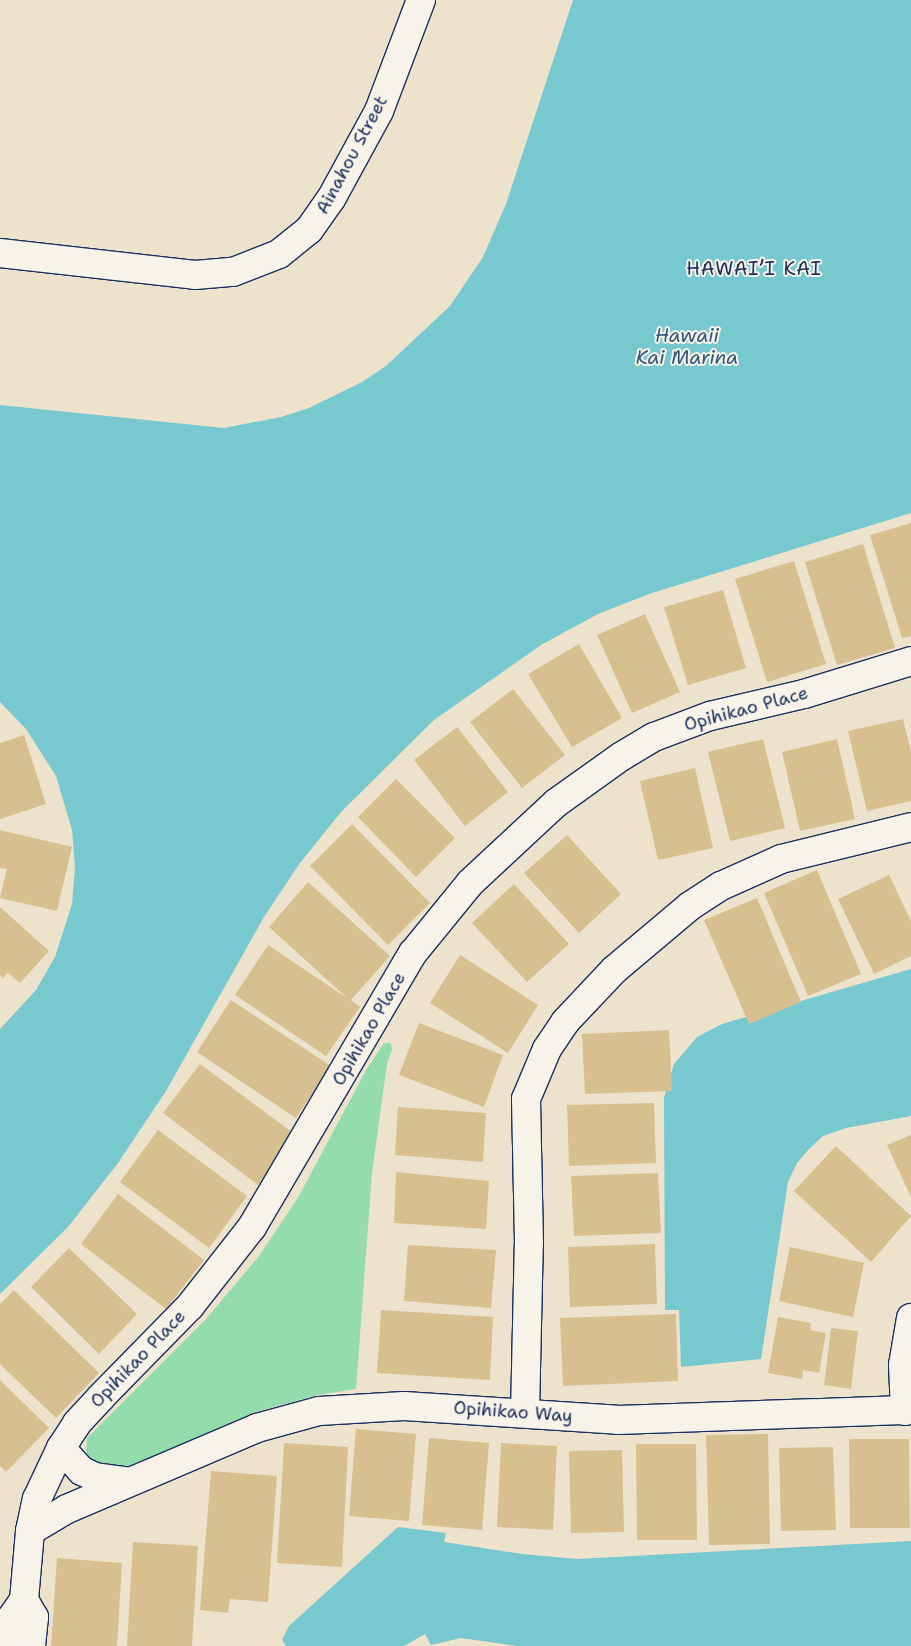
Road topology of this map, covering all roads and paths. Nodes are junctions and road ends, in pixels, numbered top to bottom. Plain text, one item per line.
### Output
1 (421, 0) edge
2 (0, 253) edge
3 (911, 661) edge
4 (911, 826) edge
5 (911, 1318) edge
6 (908, 1410) edge
7 (525, 1413) junction
8 (61, 1448) junction
9 (136, 1482) junction
10 (30, 1532) junction
11 (24, 1600) junction
12 (8, 1646) edge
13 (32, 1646) edge

1 - 2 street, Ainahou Street
3 - 8 street, Opihikao Place
4 - 7 street
5 - 6 street, Opihikao Way
6 - 7 street, Opihikao Way
7 - 9 street, Opihikao Way
8 - 9 street
8 - 10 street, Opihikao Place
9 - 10 street, Opihikao Way
10 - 11 street, Opihikao Place
11 - 12 street, Opihikao Place
11 - 13 street, Opihikao Place

